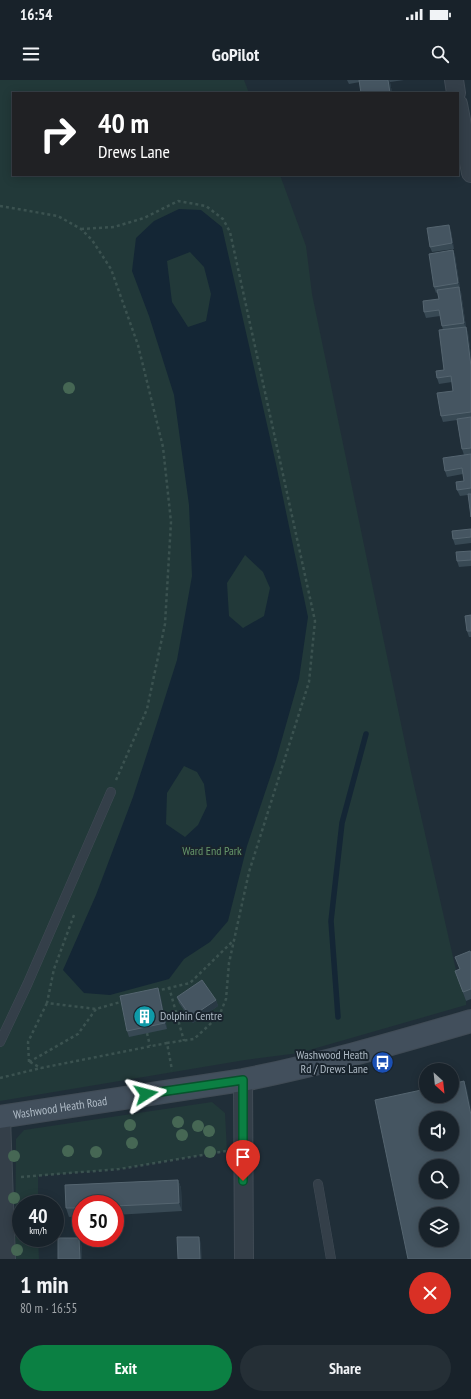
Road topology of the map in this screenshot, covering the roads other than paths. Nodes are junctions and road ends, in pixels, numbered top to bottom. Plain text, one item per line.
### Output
1 (454, 80) edge
2 (456, 92) edge
3 (459, 109) edge
4 (471, 173) edge
5 (111, 792) road end
6 (471, 1021) edge
7 (0, 1042) edge
8 (243, 1080) junction
9 (0, 1117) edge
10 (318, 1184) dead end
11 (6, 1259) edge
12 (244, 1259) edge
13 (330, 1259) edge

1 - 2 street
3 - 4 street
5 - 7 lane
6 - 8 main road, Washwood Heath Road
8 - 9 main road, Washwood Heath Road
8 - 12 street
9 - 11 street
10 - 13 lane

